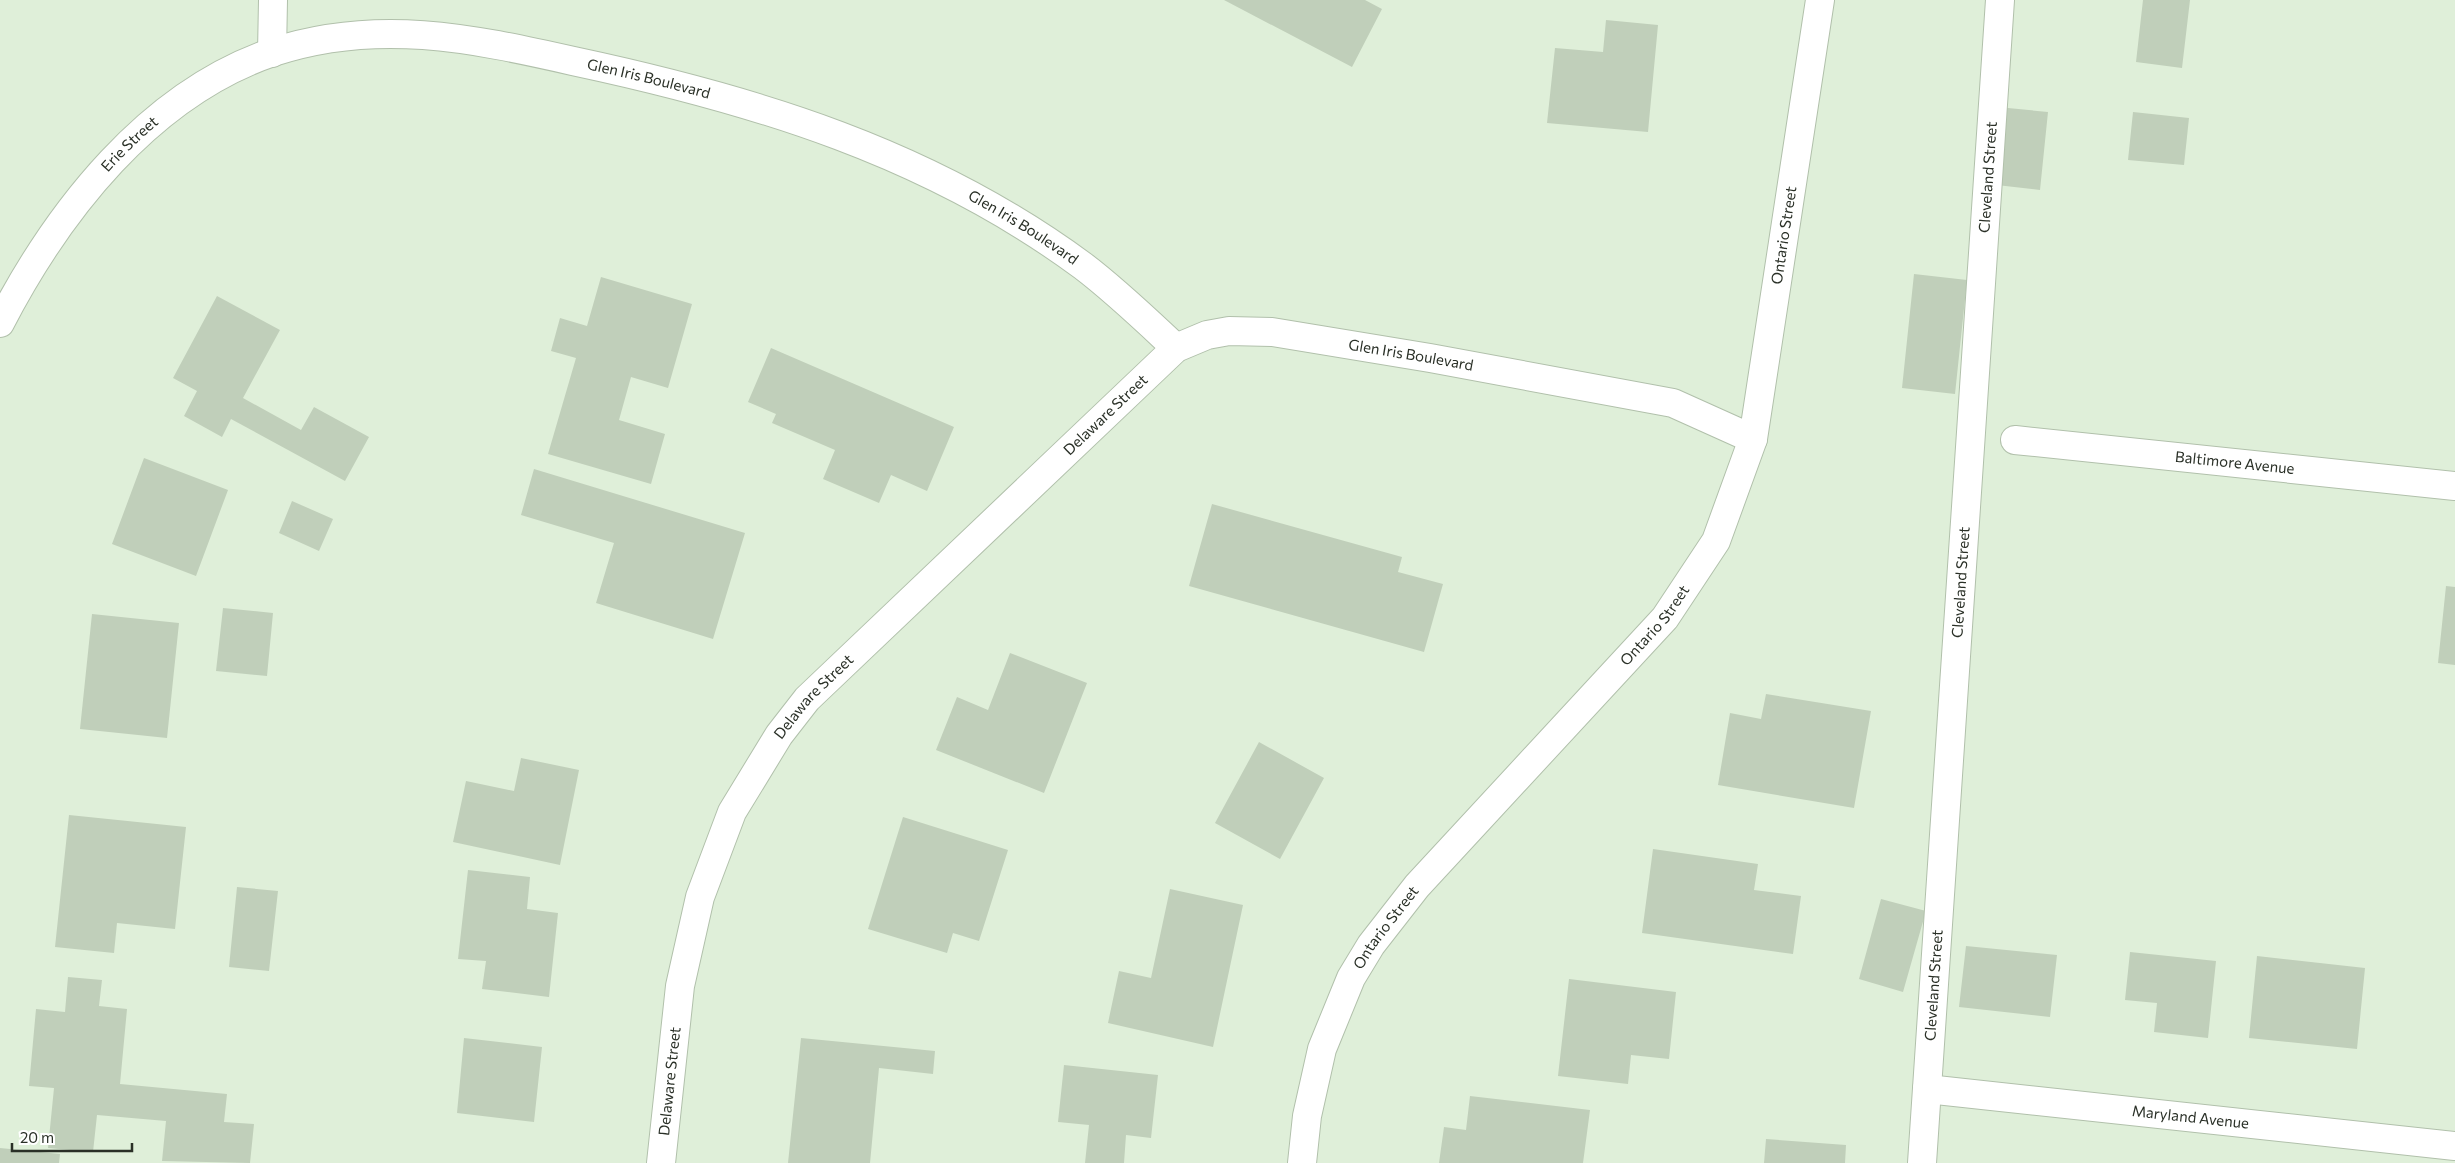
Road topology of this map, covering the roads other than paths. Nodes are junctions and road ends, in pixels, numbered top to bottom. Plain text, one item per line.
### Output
1 (273, 0) edge
2 (1820, 0) edge
3 (2000, 0) edge
4 (272, 53) junction
5 (0, 324) edge
6 (1176, 348) junction
7 (1753, 439) junction
8 (2015, 440) dead end
9 (2455, 486) edge
10 (1927, 1089) junction
11 (2455, 1146) edge
12 (661, 1163) edge
13 (1302, 1163) edge
14 (1922, 1163) edge

1 - 4 street
2 - 7 street, Ontario Street
3 - 10 street, Cleveland Street
4 - 5 street, Erie Street
4 - 6 street, Glen Iris Boulevard
6 - 7 street, Glen Iris Boulevard
6 - 12 street, Delaware Street
7 - 13 street, Ontario Street
8 - 9 street, Baltimore Avenue
10 - 11 street, Maryland Avenue
10 - 14 street, Cleveland Street

